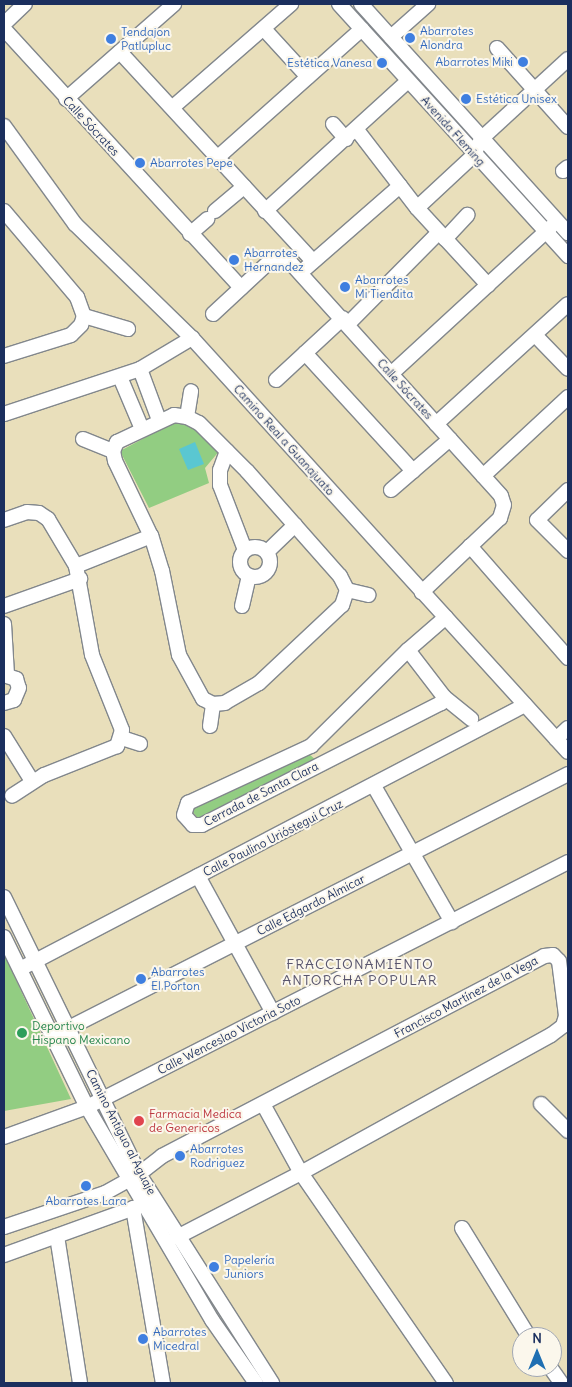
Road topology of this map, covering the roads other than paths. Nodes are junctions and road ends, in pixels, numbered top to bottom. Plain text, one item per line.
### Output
1 (25, 4) edge
2 (174, 4) edge
3 (291, 4) edge
4 (339, 4) edge
5 (361, 4) edge
6 (428, 4) edge
7 (4, 24) edge
8 (4, 28) edge
9 (264, 29) junction
10 (362, 29) junction
11 (391, 37) junction
12 (497, 48) dead end
13 (120, 52) junction
14 (568, 59) edge
15 (308, 77) junction
16 (408, 81) junction
17 (535, 90) junction
18 (66, 100) junction
19 (173, 107) junction
20 (333, 124) dead end
21 (4, 126) edge
22 (568, 127) edge
23 (352, 134) junction
24 (482, 139) junction
25 (474, 155) junction
26 (217, 158) junction
27 (400, 186) junction
28 (244, 187) junction
29 (417, 208) junction
30 (4, 211) edge
31 (265, 211) junction
32 (467, 215) dead end
33 (557, 221) junction
34 (546, 232) junction
35 (568, 233) edge
36 (190, 234) junction
37 (442, 236) junction
38 (568, 256) edge
39 (313, 261) junction
40 (301, 271) junction
41 (488, 285) junction
42 (241, 288) junction
43 (568, 304) edge
44 (213, 314) dead end
45 (84, 316) junction
46 (346, 321) junction
47 (128, 328) dead end
48 (534, 335) junction
49 (192, 338) junction
50 (305, 353) junction
51 (4, 356) edge
52 (140, 369) junction
53 (568, 369) edge
54 (391, 374) junction
55 (120, 377) junction
56 (276, 380) dead end
57 (191, 391) dead end
58 (568, 397) edge
59 (4, 414) edge
60 (187, 417) junction
61 (159, 420) junction
62 (436, 424) junction
63 (142, 429) junction
64 (83, 439) dead end
65 (450, 439) junction
66 (113, 451) junction
67 (227, 451) junction
68 (413, 471) junction
69 (483, 476) junction
70 (391, 490) dead end
71 (568, 490) edge
72 (4, 520) edge
73 (295, 525) junction
74 (150, 536) junction
75 (470, 546) junction
76 (245, 550) junction
77 (568, 551) edge
78 (266, 552) junction
79 (78, 573) junction
80 (249, 576) junction
81 (347, 590) junction
82 (422, 592) junction
83 (368, 595) dead end
84 (4, 606) edge
85 (242, 606) dead end
86 (446, 617) junction
87 (4, 624) edge
88 (408, 650) junction
89 (568, 658) edge
90 (6, 675) edge
91 (444, 696) junction
92 (4, 703) edge
93 (213, 704) junction
94 (525, 705) junction
95 (471, 719) dead end
96 (210, 726) dead end
97 (568, 728) edge
98 (4, 736) edge
99 (122, 738) junction
100 (556, 739) junction
101 (140, 744) dead end
102 (311, 746) junction
103 (568, 752) edge
104 (322, 763) junction
105 (568, 774) edge
106 (32, 781) junction
107 (374, 786) junction
108 (12, 796) dead end
109 (413, 853) junction
110 (568, 862) edge
111 (198, 876) junction
112 (4, 897) edge
113 (452, 922) junction
114 (4, 937) edge
115 (236, 944) junction
116 (36, 960) junction
117 (20, 969) junction
118 (273, 1014) junction
119 (69, 1028) junction
120 (53, 1036) junction
121 (103, 1099) junction
122 (263, 1104) junction
123 (541, 1104) dead end
124 (87, 1107) junction
125 (568, 1131) edge
126 (4, 1138) edge
127 (302, 1173) junction
128 (134, 1178) junction
129 (144, 1204) junction
130 (4, 1227) edge
131 (462, 1228) dead end
132 (57, 1236) junction
133 (177, 1237) junction
134 (4, 1255) edge
135 (523, 1327) edge
136 (80, 1383) edge
137 (164, 1383) edge
138 (256, 1383) edge
139 (272, 1383) edge
140 (446, 1383) edge

1 - 7 street
2 - 13 street
3 - 9 street
4 - 10 street, Avenida Fleming
5 - 11 street, Avenida Fleming
6 - 11 street
8 - 18 street, Calle Sócrates
9 - 15 street
9 - 19 street
10 - 15 street
10 - 16 street, Avenida Fleming
11 - 24 street, Avenida Fleming
12 - 17 street
13 - 18 street
13 - 19 street
14 - 17 street
15 - 26 street
16 - 23 street
16 - 25 street, Avenida Fleming
17 - 22 street
17 - 24 street
18 - 36 street, Calle Sócrates
19 - 26 street
20 - 23 street
21 - 49 street, Camino Real a Guanajuato
23 - 27 street
23 - 31 street
24 - 25 street
24 - 33 street, Avenida Fleming
25 - 29 street
25 - 34 street, Avenida Fleming
26 - 28 street
27 - 29 street
27 - 39 street
28 - 31 street
28 - 36 street
29 - 37 street
30 - 45 street
31 - 39 street
32 - 37 street
33 - 34 street
33 - 35 street, Avenida Fleming
34 - 38 street, Avenida Fleming
34 - 41 street
36 - 42 street, Calle Sócrates
37 - 41 street
37 - 46 street
39 - 40 street
40 - 42 street, Calle Sócrates
40 - 46 street, Calle Sócrates
41 - 54 street
42 - 44 street
43 - 48 street
45 - 47 street
45 - 51 street
46 - 50 street
46 - 54 street, Calle Sócrates
48 - 53 street
48 - 62 street
49 - 52 street
49 - 82 street, Camino Real a Guanajuato
50 - 56 street
50 - 68 street
52 - 55 street
52 - 61 street
54 - 62 street, Calle Sócrates
55 - 59 street
55 - 63 street
57 - 60 street
58 - 69 street
60 - 61 street
60 - 67 street
61 - 63 street
62 - 65 street, Calle Sócrates
63 - 66 street
64 - 66 street
65 - 68 street
65 - 69 street, Calle Sócrates
66 - 74 street
67 - 73 street
67 - 76 street
68 - 70 street
69 - 75 street, Calle Sócrates
71 - 77 street
72 - 79 street
73 - 78 street
73 - 81 street
74 - 79 street
74 - 93 street
75 - 82 street
75 - 89 street
76 - 78 street
76 - 80 street
78 - 80 street
79 - 84 street
79 - 99 street
80 - 85 street
81 - 83 street
81 - 93 street
82 - 86 street, Camino Real a Guanajuato
86 - 88 street, Cerrada de Santa Clara
86 - 94 street, Camino Real a Guanajuato
87 - 90 street
88 - 91 street
88 - 102 street, Cerrada de Santa Clara
90 - 92 street
91 - 95 street
91 - 104 street, Cerrada de Santa Clara
93 - 96 street
94 - 100 street, Camino Real a Guanajuato
94 - 107 street, Calle Paulino Urióstegui Cruz
97 - 100 street
98 - 106 street
99 - 101 street
99 - 106 street
100 - 103 street, Camino Real a Guanajuato
102 - 104 street
102 - 104 street, Cerrada de Santa Clara
105 - 109 street, Calle Edgardo Almicar
106 - 108 street
107 - 109 street
107 - 111 street, Calle Paulino Urióstegui Cruz
109 - 113 street
109 - 115 street, Calle Edgardo Almicar
110 - 113 street, Calle Wenceslao Victoria Soto
111 - 115 street
111 - 116 street, Calle Paulino Urióstegui Cruz
112 - 116 street, Camino Antiguo al Aguaje
113 - 118 street, Calle Wenceslao Victoria Soto
114 - 117 street, Camino Antiguo al Aguaje
115 - 118 street
115 - 119 street, Calle Edgardo Almicar
116 - 117 street, Calle Paulino Urióstegui Cruz
116 - 119 street, Camino Antiguo al Aguaje
117 - 120 street, Camino Antiguo al Aguaje
118 - 121 street, Calle Wenceslao Victoria Soto
119 - 120 street, Calle Edgardo Almicar
119 - 121 street, Camino Antiguo al Aguaje
120 - 124 street, Camino Antiguo al Aguaje
121 - 124 street, Calle Wenceslao Victoria Soto
121 - 128 street, Camino Antiguo al Aguaje
122 - 127 street
122 - 127 street, Francisco Martínez de la Vega
122 - 128 street, Francisco Martínez de la Vega
123 - 125 street
124 - 126 street, Calle Wenceslao Victoria Soto
124 - 128 street, Camino Antiguo al Aguaje
127 - 133 street, Francisco Martínez de la Vega
127 - 140 street
128 - 129 street, Camino Antiguo al Aguaje
128 - 130 street, Francisco Martínez de la Vega
129 - 132 street
129 - 133 street, Camino Antiguo al Aguaje
129 - 137 street
129 - 138 street, Camino Antiguo al Aguaje
131 - 135 street
132 - 134 street
132 - 136 street
133 - 139 street, Camino Antiguo al Aguaje

